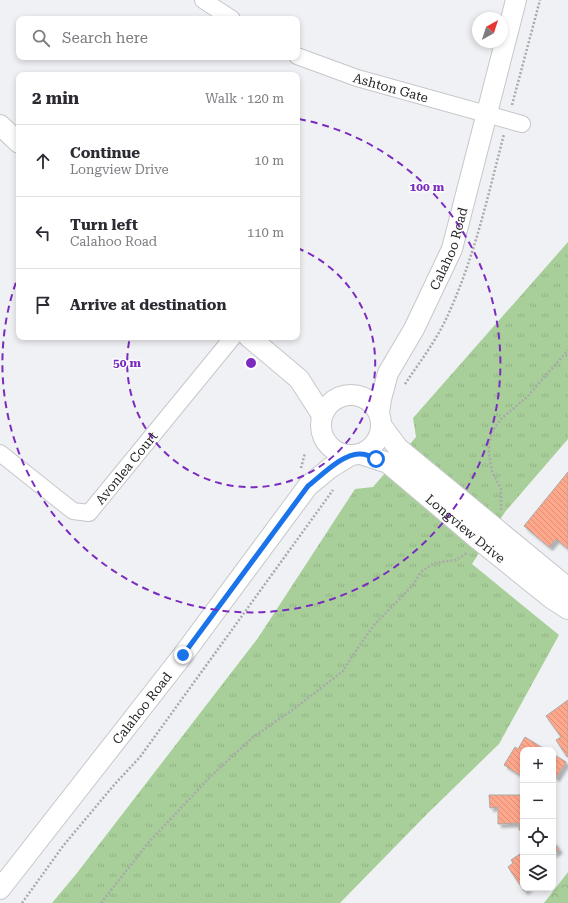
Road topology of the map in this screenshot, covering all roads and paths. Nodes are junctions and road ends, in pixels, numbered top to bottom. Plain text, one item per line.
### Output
1 (202, 0) edge
2 (516, 0) edge
3 (227, 16) edge
4 (300, 57) edge
5 (486, 115) junction
6 (522, 124) dead end
7 (0, 125) edge
8 (16, 140) edge
9 (231, 340) edge
10 (252, 340) edge
11 (568, 350) edge
12 (388, 373) junction
13 (298, 379) junction
14 (347, 395) junction
15 (380, 419) junction
16 (322, 425) junction
17 (0, 453) edge
18 (356, 454) junction
19 (308, 486) junction
20 (336, 486) dead end
21 (485, 533) junction
22 (568, 588) edge
23 (568, 609) edge
24 (0, 889) edge
25 (22, 903) edge
26 (101, 903) edge

1 - 3 street
2 - 5 street, Calahoo Road
4 - 5 street, Ashton Gate
5 - 6 street
5 - 12 street, Calahoo Road
7 - 8 street
9 - 17 street, Avonlea Court
10 - 13 street
11 - 21 path
12 - 14 street, Calahoo Road
12 - 15 street, Calahoo Road
13 - 14 street
13 - 16 street
14 - 15 street
14 - 16 street
15 - 18 street
15 - 21 street, Longview Drive
16 - 18 street
16 - 19 street, Calahoo Road
18 - 19 street, Calahoo Road
18 - 21 street, Longview Drive
19 - 24 street, Calahoo Road
20 - 25 path
21 - 22 street, Longview Drive
21 - 23 street, Longview Drive
21 - 26 path

